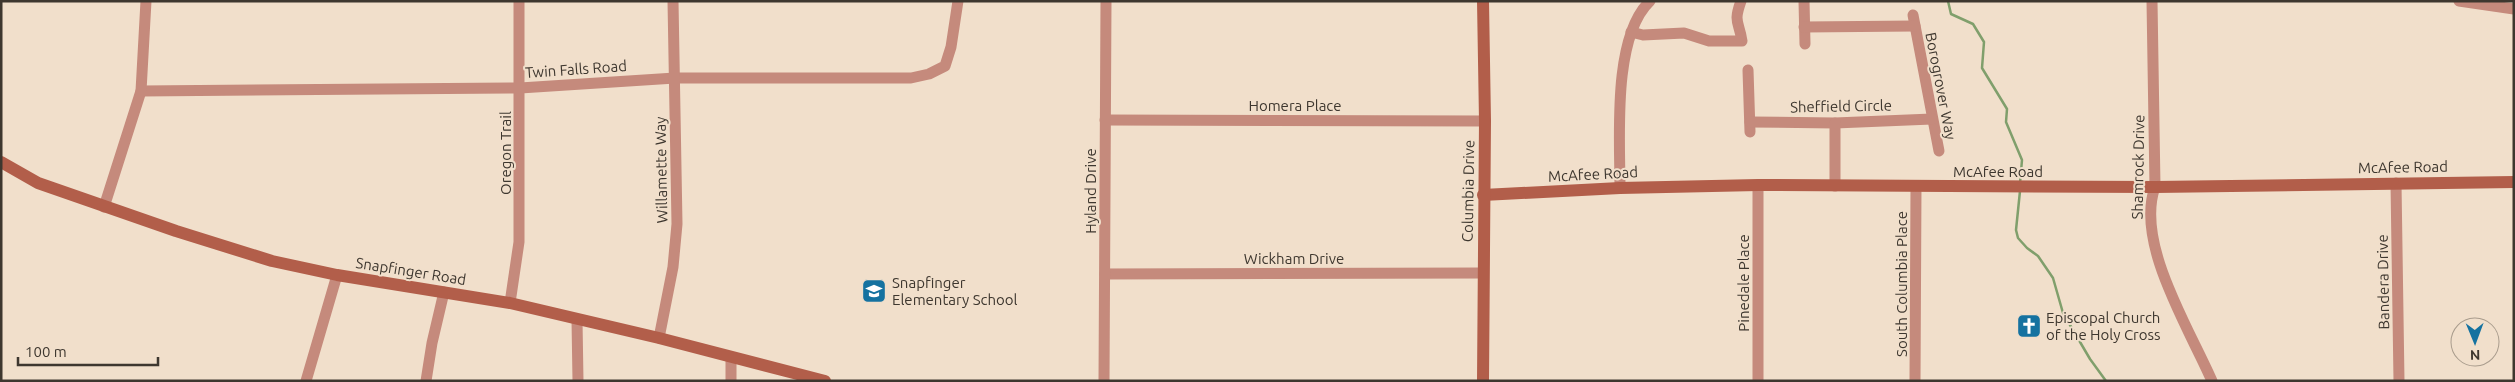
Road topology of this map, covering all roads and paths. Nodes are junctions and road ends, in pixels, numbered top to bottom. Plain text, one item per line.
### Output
1 (146, 1) edge
2 (519, 1) edge
3 (673, 1) edge
4 (958, 1) edge
5 (1106, 1) edge
6 (1483, 1) edge
7 (1650, 1) edge
8 (1741, 1) edge
9 (1804, 1) edge
10 (2152, 1) edge
11 (2459, 1) edge
12 (2514, 9) edge
13 (1804, 27) junction
14 (1631, 32) junction
15 (1804, 44) dead end
16 (1748, 70) dead end
17 (675, 78) junction
18 (520, 88) junction
19 (140, 91) junction
20 (1932, 119) junction
21 (1105, 120) junction
22 (1485, 121) junction
23 (1835, 123) junction
24 (1939, 151) dead end
25 (1, 162) edge
26 (2514, 182) edge
27 (2396, 183) junction
28 (1758, 185) junction
29 (1835, 186) junction
30 (1916, 187) junction
31 (2155, 187) junction
32 (1620, 188) junction
33 (1483, 195) junction
34 (104, 207) junction
35 (1484, 273) junction
36 (1105, 274) junction
37 (337, 275) junction
38 (444, 292) junction
39 (510, 304) junction
40 (577, 320) junction
41 (659, 338) junction
42 (731, 358) junction
43 (306, 381) edge
44 (426, 381) edge
45 (578, 381) edge
46 (731, 381) edge
47 (825, 381) edge
48 (1104, 381) edge
49 (1482, 381) edge
50 (1758, 381) edge
51 (1915, 381) edge
52 (2212, 381) edge
53 (2399, 381) edge

1 - 19 street
2 - 18 street, Oregon Trail
3 - 17 street, Willamette Way
4 - 17 street, Twin Falls Road
5 - 21 street, Hyland Drive
6 - 22 street, Columbia Drive
7 - 14 street
8 - 14 street
9 - 13 street
10 - 31 street, Shamrock Drive
11 - 12 street
13 - 15 street
13 - 20 street, Borogrover Way
14 - 32 street
16 - 23 street, Sheffield Circle
17 - 18 street, Twin Falls Road
17 - 41 street, Willamette Way
18 - 19 street, Twin Falls Road
18 - 39 street, Oregon Trail
19 - 34 street
20 - 23 street, Sheffield Circle
20 - 24 street, Borogrover Way
21 - 22 street, Homera Place
21 - 36 street, Hyland Drive
22 - 33 street, Columbia Drive
23 - 29 street
25 - 34 street, Snapfinger Road
26 - 27 street, McAfee Road
27 - 31 street, McAfee Road
27 - 53 street, Bandera Drive
28 - 29 street, McAfee Road
28 - 32 street, McAfee Road
28 - 50 street, Pinedale Place
29 - 30 street, McAfee Road
30 - 31 street, McAfee Road
30 - 51 street, South Columbia Place
31 - 52 street, Shamrock Drive
32 - 33 street, McAfee Road
33 - 35 street, Columbia Drive
34 - 37 street, Snapfinger Road
35 - 36 street, Wickham Drive
35 - 49 street, Columbia Drive
36 - 48 street, Hyland Drive
37 - 38 street, Snapfinger Road
37 - 43 street
38 - 39 street, Snapfinger Road
38 - 44 street
39 - 40 street, Snapfinger Road
40 - 41 street, Snapfinger Road
40 - 45 street
41 - 42 street, Snapfinger Road
42 - 46 street
42 - 47 street, Snapfinger Road

